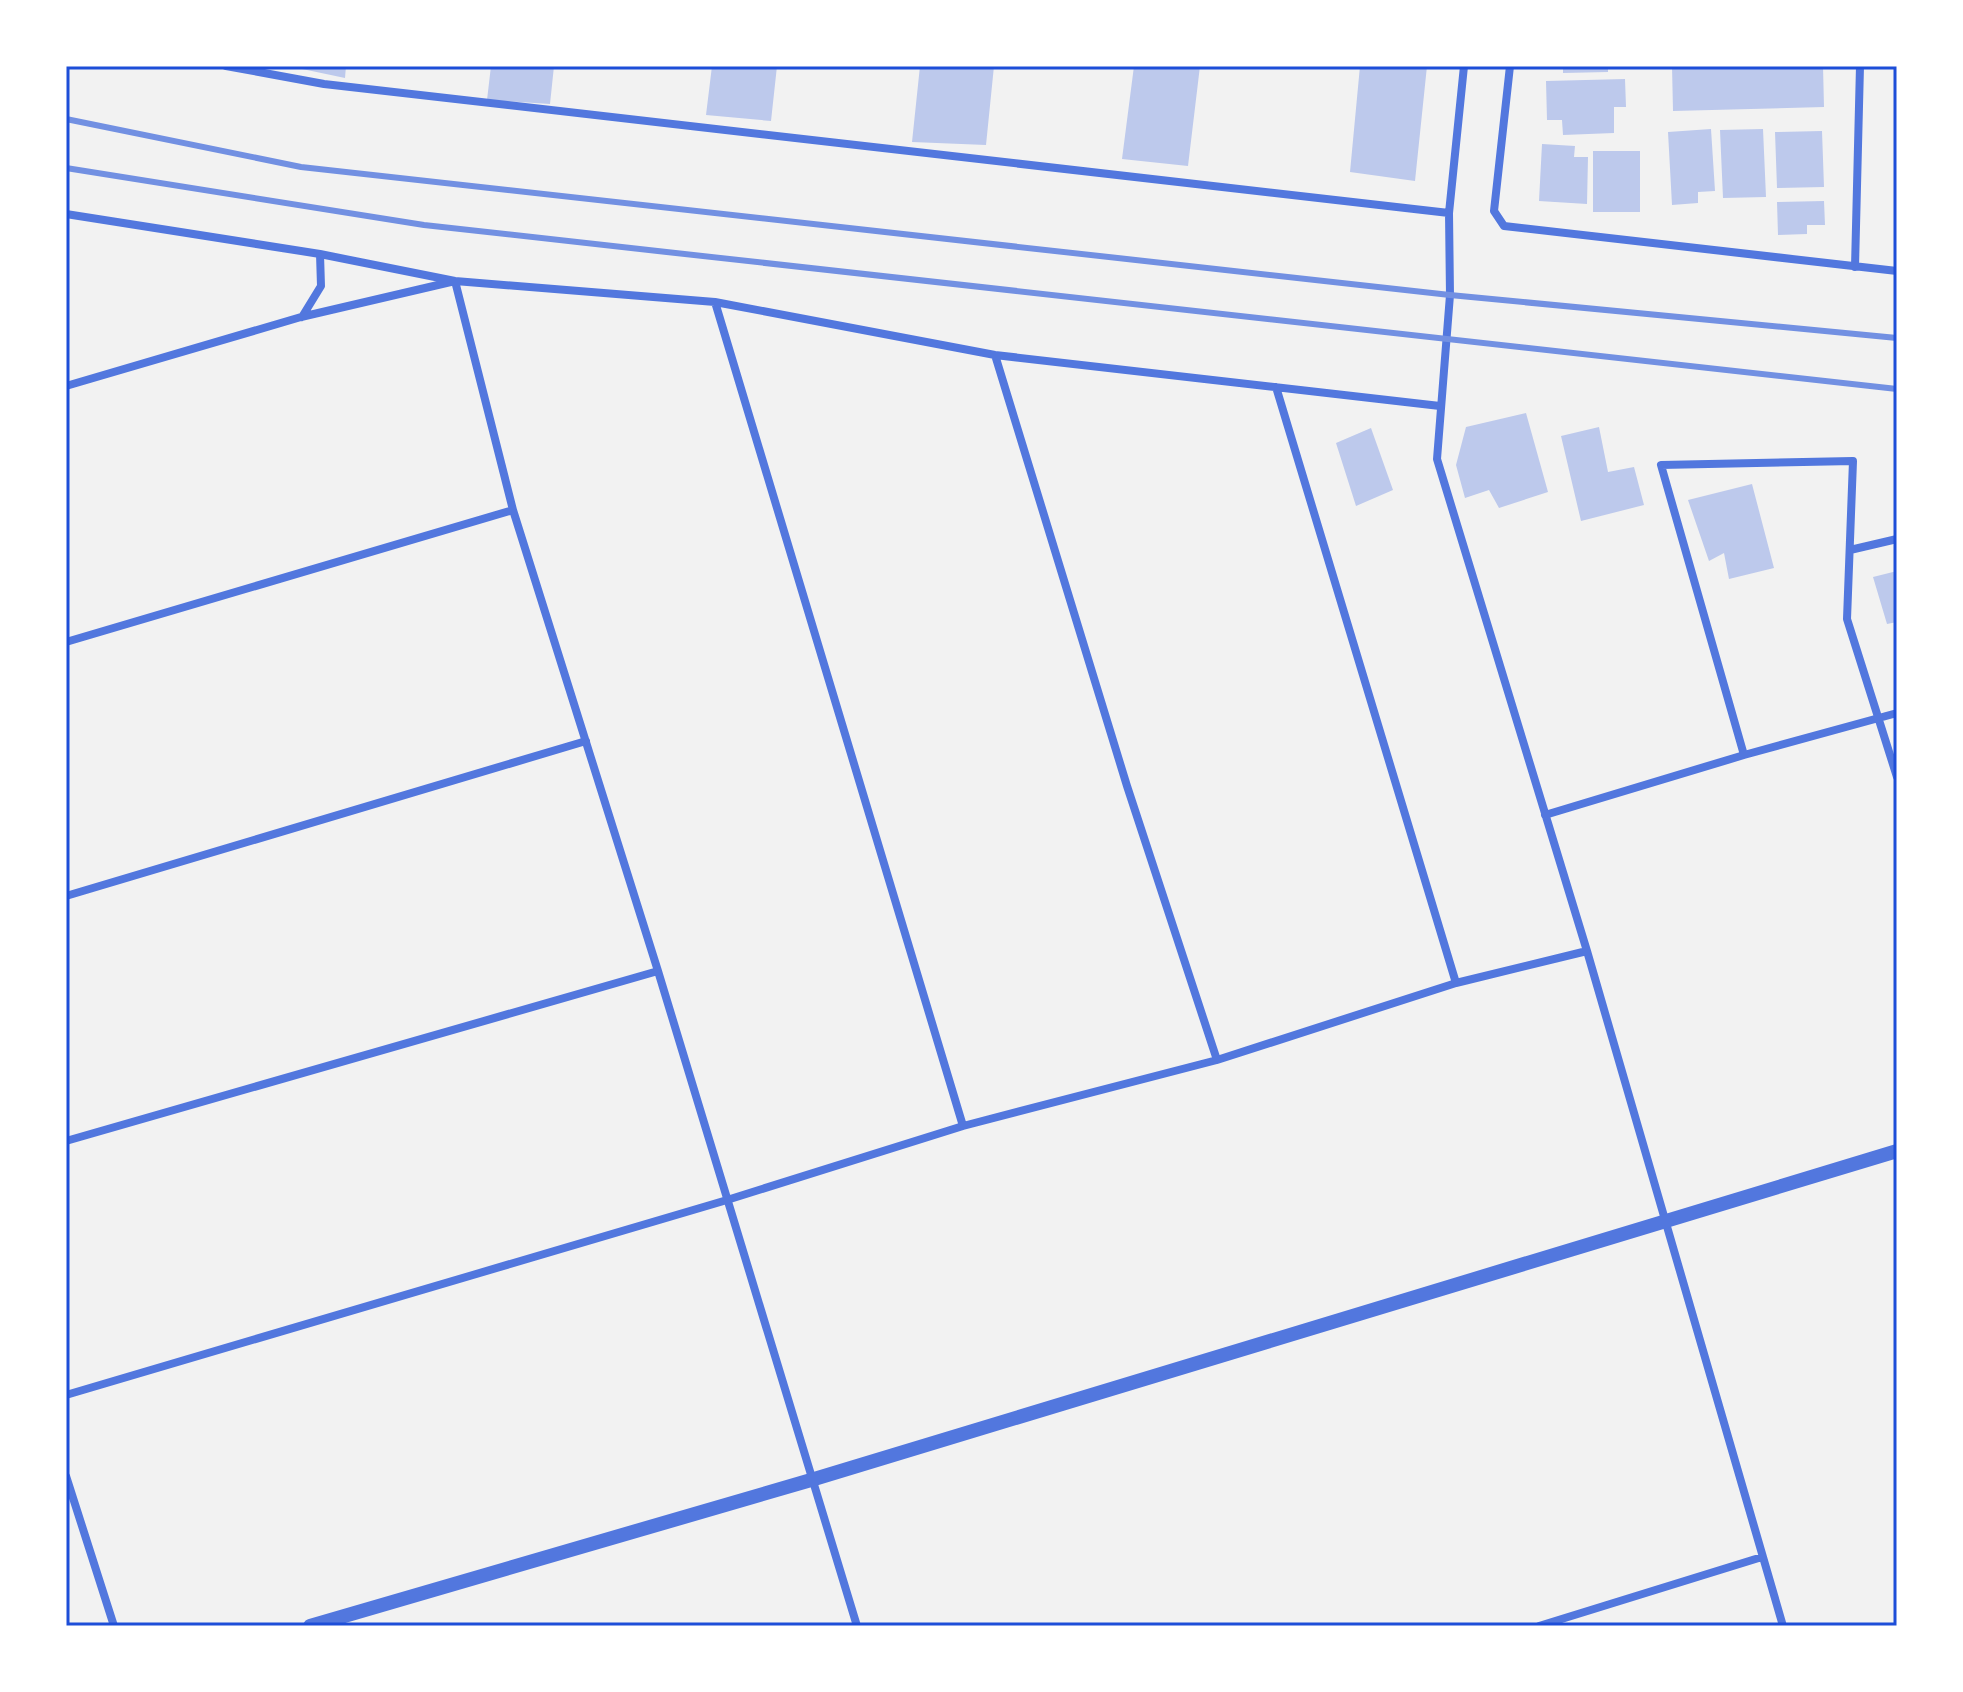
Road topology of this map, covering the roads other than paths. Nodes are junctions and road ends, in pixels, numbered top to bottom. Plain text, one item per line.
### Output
1 (226, 66) edge
2 (1464, 66) edge
3 (1510, 66) edge
4 (1860, 66) edge
5 (1449, 213) junction
6 (66, 214) edge
7 (320, 254) junction
8 (1855, 267) junction
9 (1897, 271) edge
10 (455, 281) junction
11 (715, 302) junction
12 (301, 317) junction
13 (995, 355) junction
14 (66, 386) edge
15 (1276, 387) junction
16 (1440, 406) junction
17 (513, 510) junction
18 (1897, 539) edge
19 (1850, 550) junction
20 (66, 642) edge
21 (1897, 713) edge
22 (1878, 719) junction
23 (586, 741) junction
24 (1744, 755) junction
25 (1897, 777) edge
26 (1545, 815) junction
27 (66, 896) edge
28 (1587, 951) junction
29 (658, 971) junction
30 (1456, 983) junction
31 (1217, 1060) junction
32 (963, 1126) junction
33 (66, 1141) edge
34 (1897, 1151) edge
35 (727, 1200) junction
36 (1665, 1222) junction
37 (66, 1395) edge
38 (66, 1476) edge
39 (811, 1480) junction
40 (1762, 1557) junction
41 (114, 1626) edge
42 (310, 1626) edge
43 (857, 1626) edge
44 (1539, 1626) edge
45 (1783, 1626) edge

1 - 5 street
2 - 5 street
3 - 8 street
4 - 8 street
5 - 16 street
6 - 7 street
7 - 10 street
7 - 12 street
8 - 9 street
10 - 11 street
10 - 12 street
10 - 17 street
11 - 13 street
11 - 32 street
12 - 14 street
13 - 15 street
13 - 31 street
15 - 16 street
15 - 30 street
16 - 26 street
17 - 20 street
17 - 23 street
18 - 19 street
19 - 22 street
19 - 24 street
21 - 22 street
22 - 24 street
22 - 25 street
23 - 27 street
23 - 29 street
24 - 26 street
26 - 28 street
28 - 30 street
28 - 36 street
29 - 33 street
29 - 35 street
30 - 31 street
31 - 32 street
32 - 35 street
34 - 36 street
35 - 37 street
35 - 39 street
36 - 39 street
36 - 40 street
38 - 41 street
39 - 42 street
39 - 43 street
40 - 44 street
40 - 45 street

